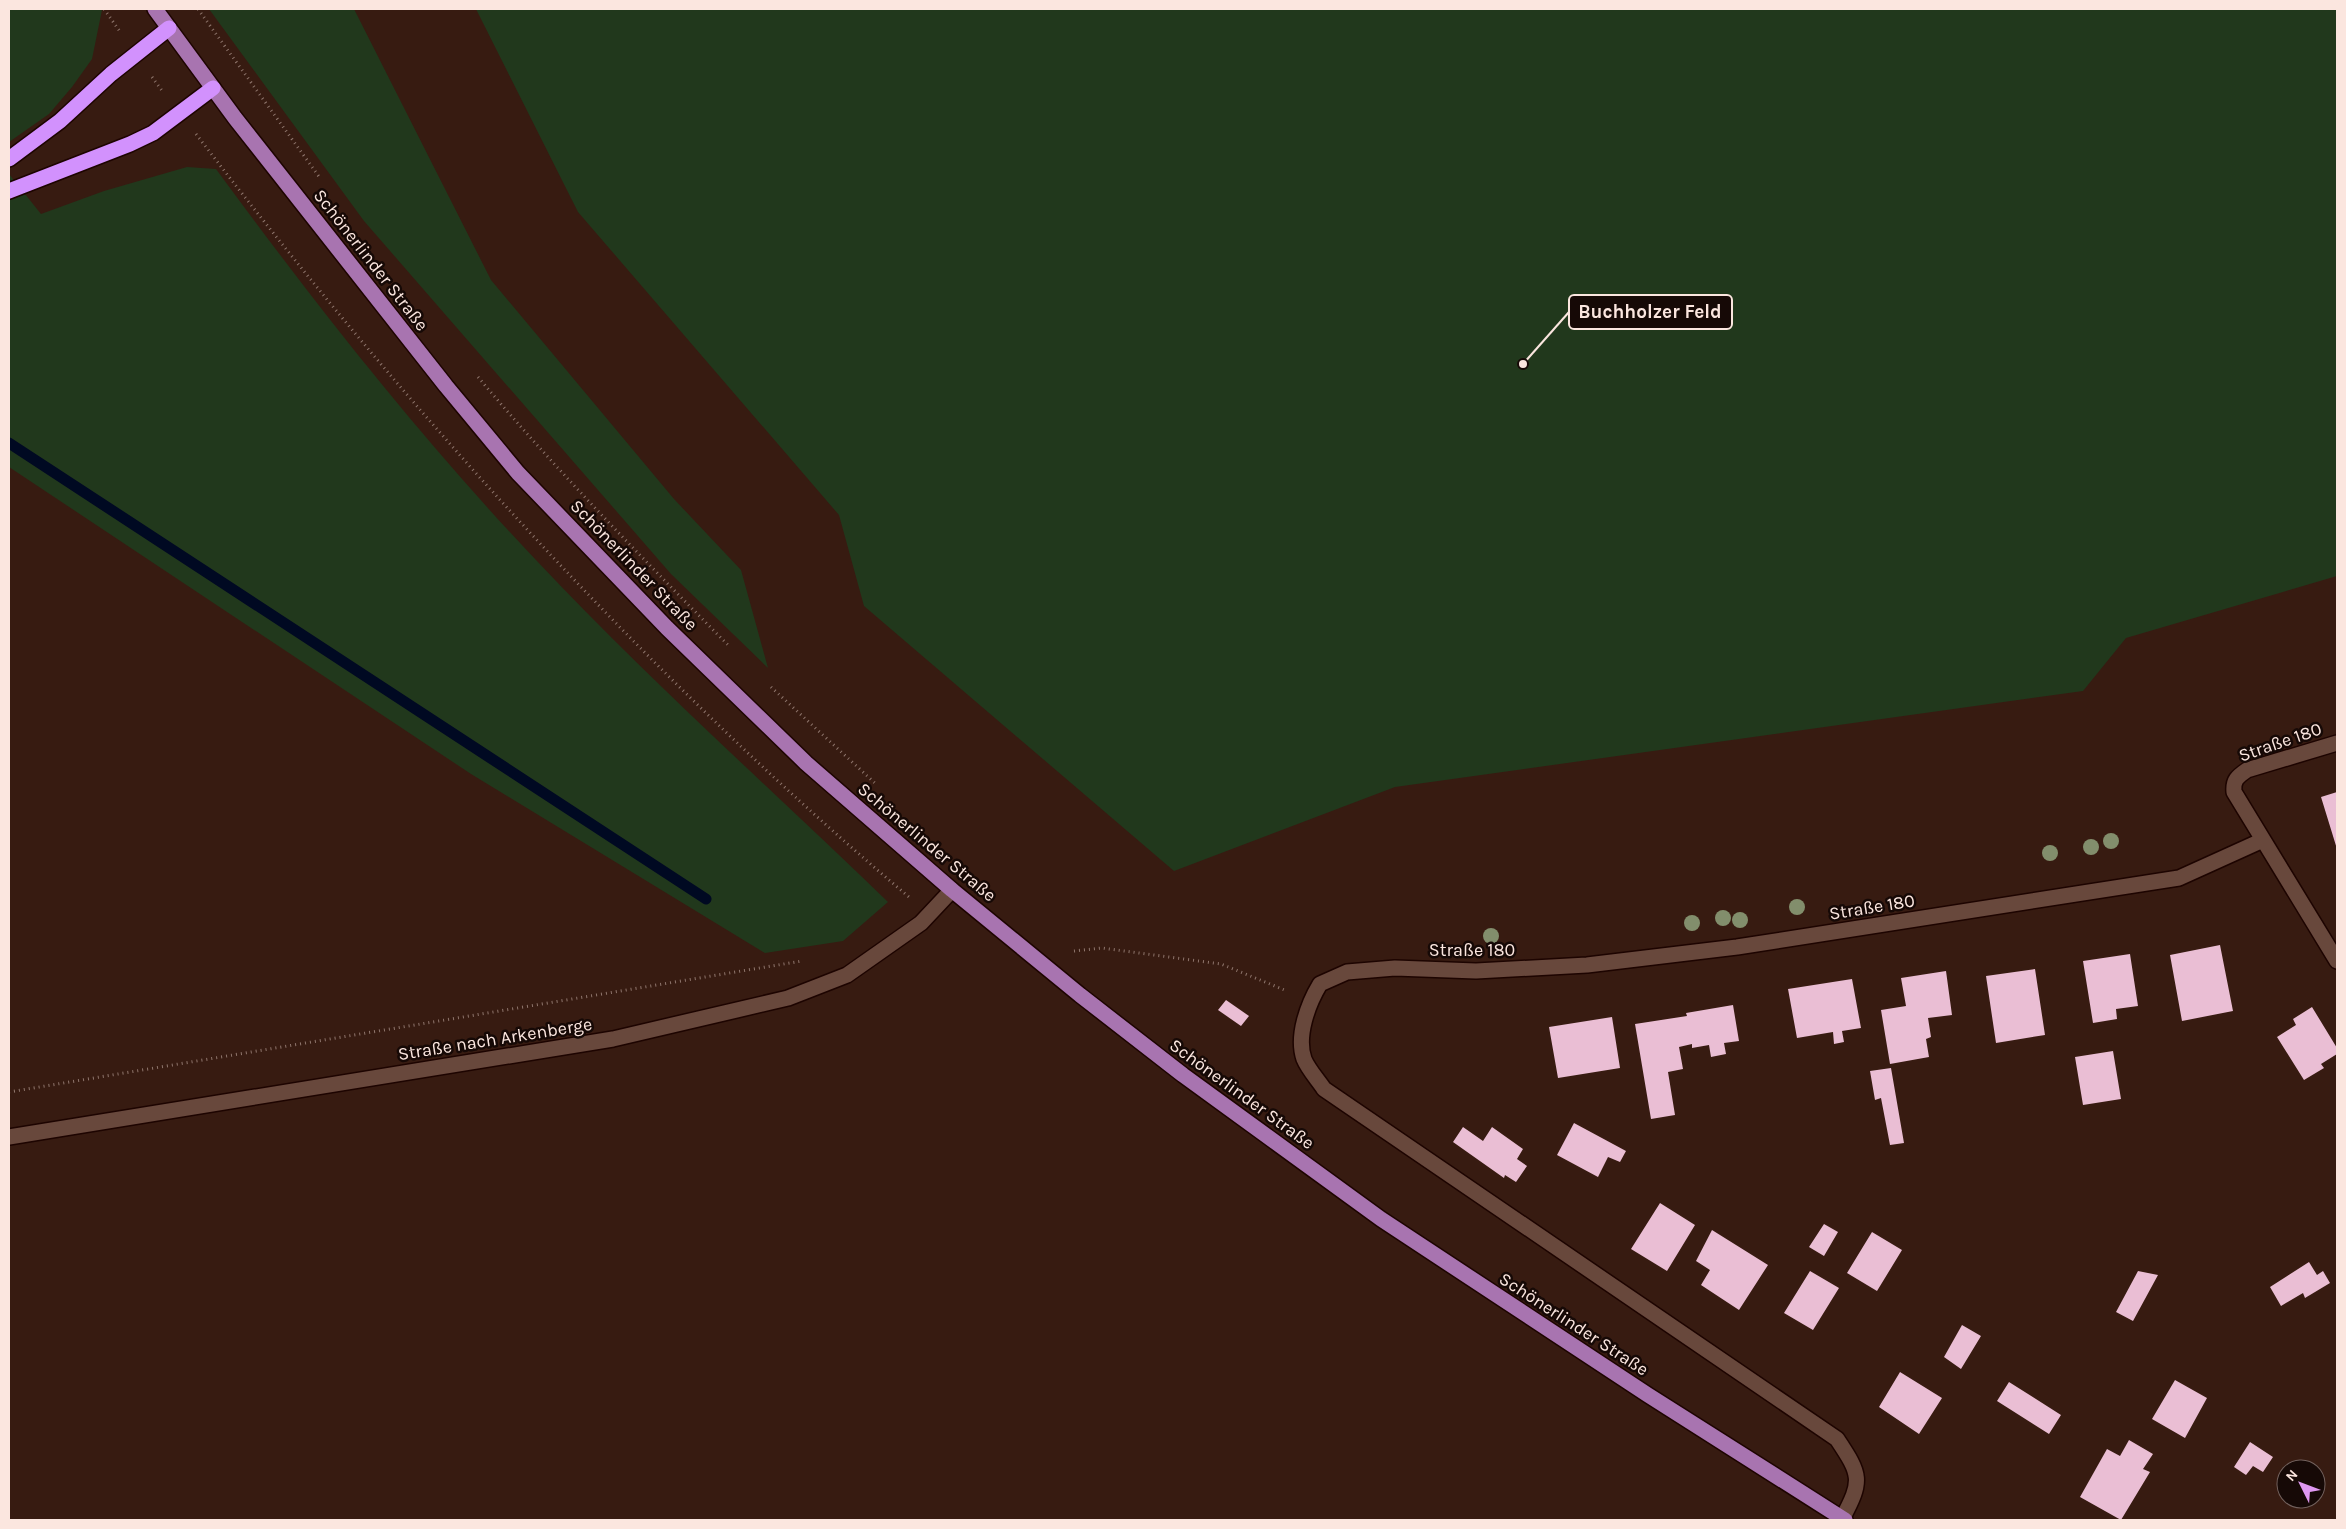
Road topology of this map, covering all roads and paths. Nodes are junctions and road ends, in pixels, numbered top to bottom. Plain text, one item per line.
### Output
1 (156, 9) edge
2 (198, 9) edge
3 (169, 28) junction
4 (213, 88) junction
5 (9, 159) edge
6 (322, 180) dead end
7 (9, 191) edge
8 (477, 376) dead end
9 (733, 650) dead end
10 (768, 684) dead end
11 (2337, 743) edge
12 (879, 787) dead end
13 (2263, 840) junction
14 (952, 890) junction
15 (1074, 951) dead end
16 (808, 960) dead end
17 (2337, 961) edge
18 (1310, 1000) junction
19 (9, 1092) edge
20 (9, 1137) edge
21 (1844, 1519) edge

1 - 3 main road, Schönerlinder Straße
2 - 6 path
3 - 4 main road, Schönerlinder Straße
3 - 5 highway
4 - 7 highway
4 - 14 main road, Schönerlinder Straße
8 - 9 path
10 - 12 path
11 - 13 street, Straße 180
13 - 17 street
13 - 18 street, Straße 180
14 - 20 street, Straße nach Arkenberge
14 - 21 main road, Schönerlinder Straße
15 - 18 path
16 - 19 path
18 - 21 street, Schönerlinder Straße

